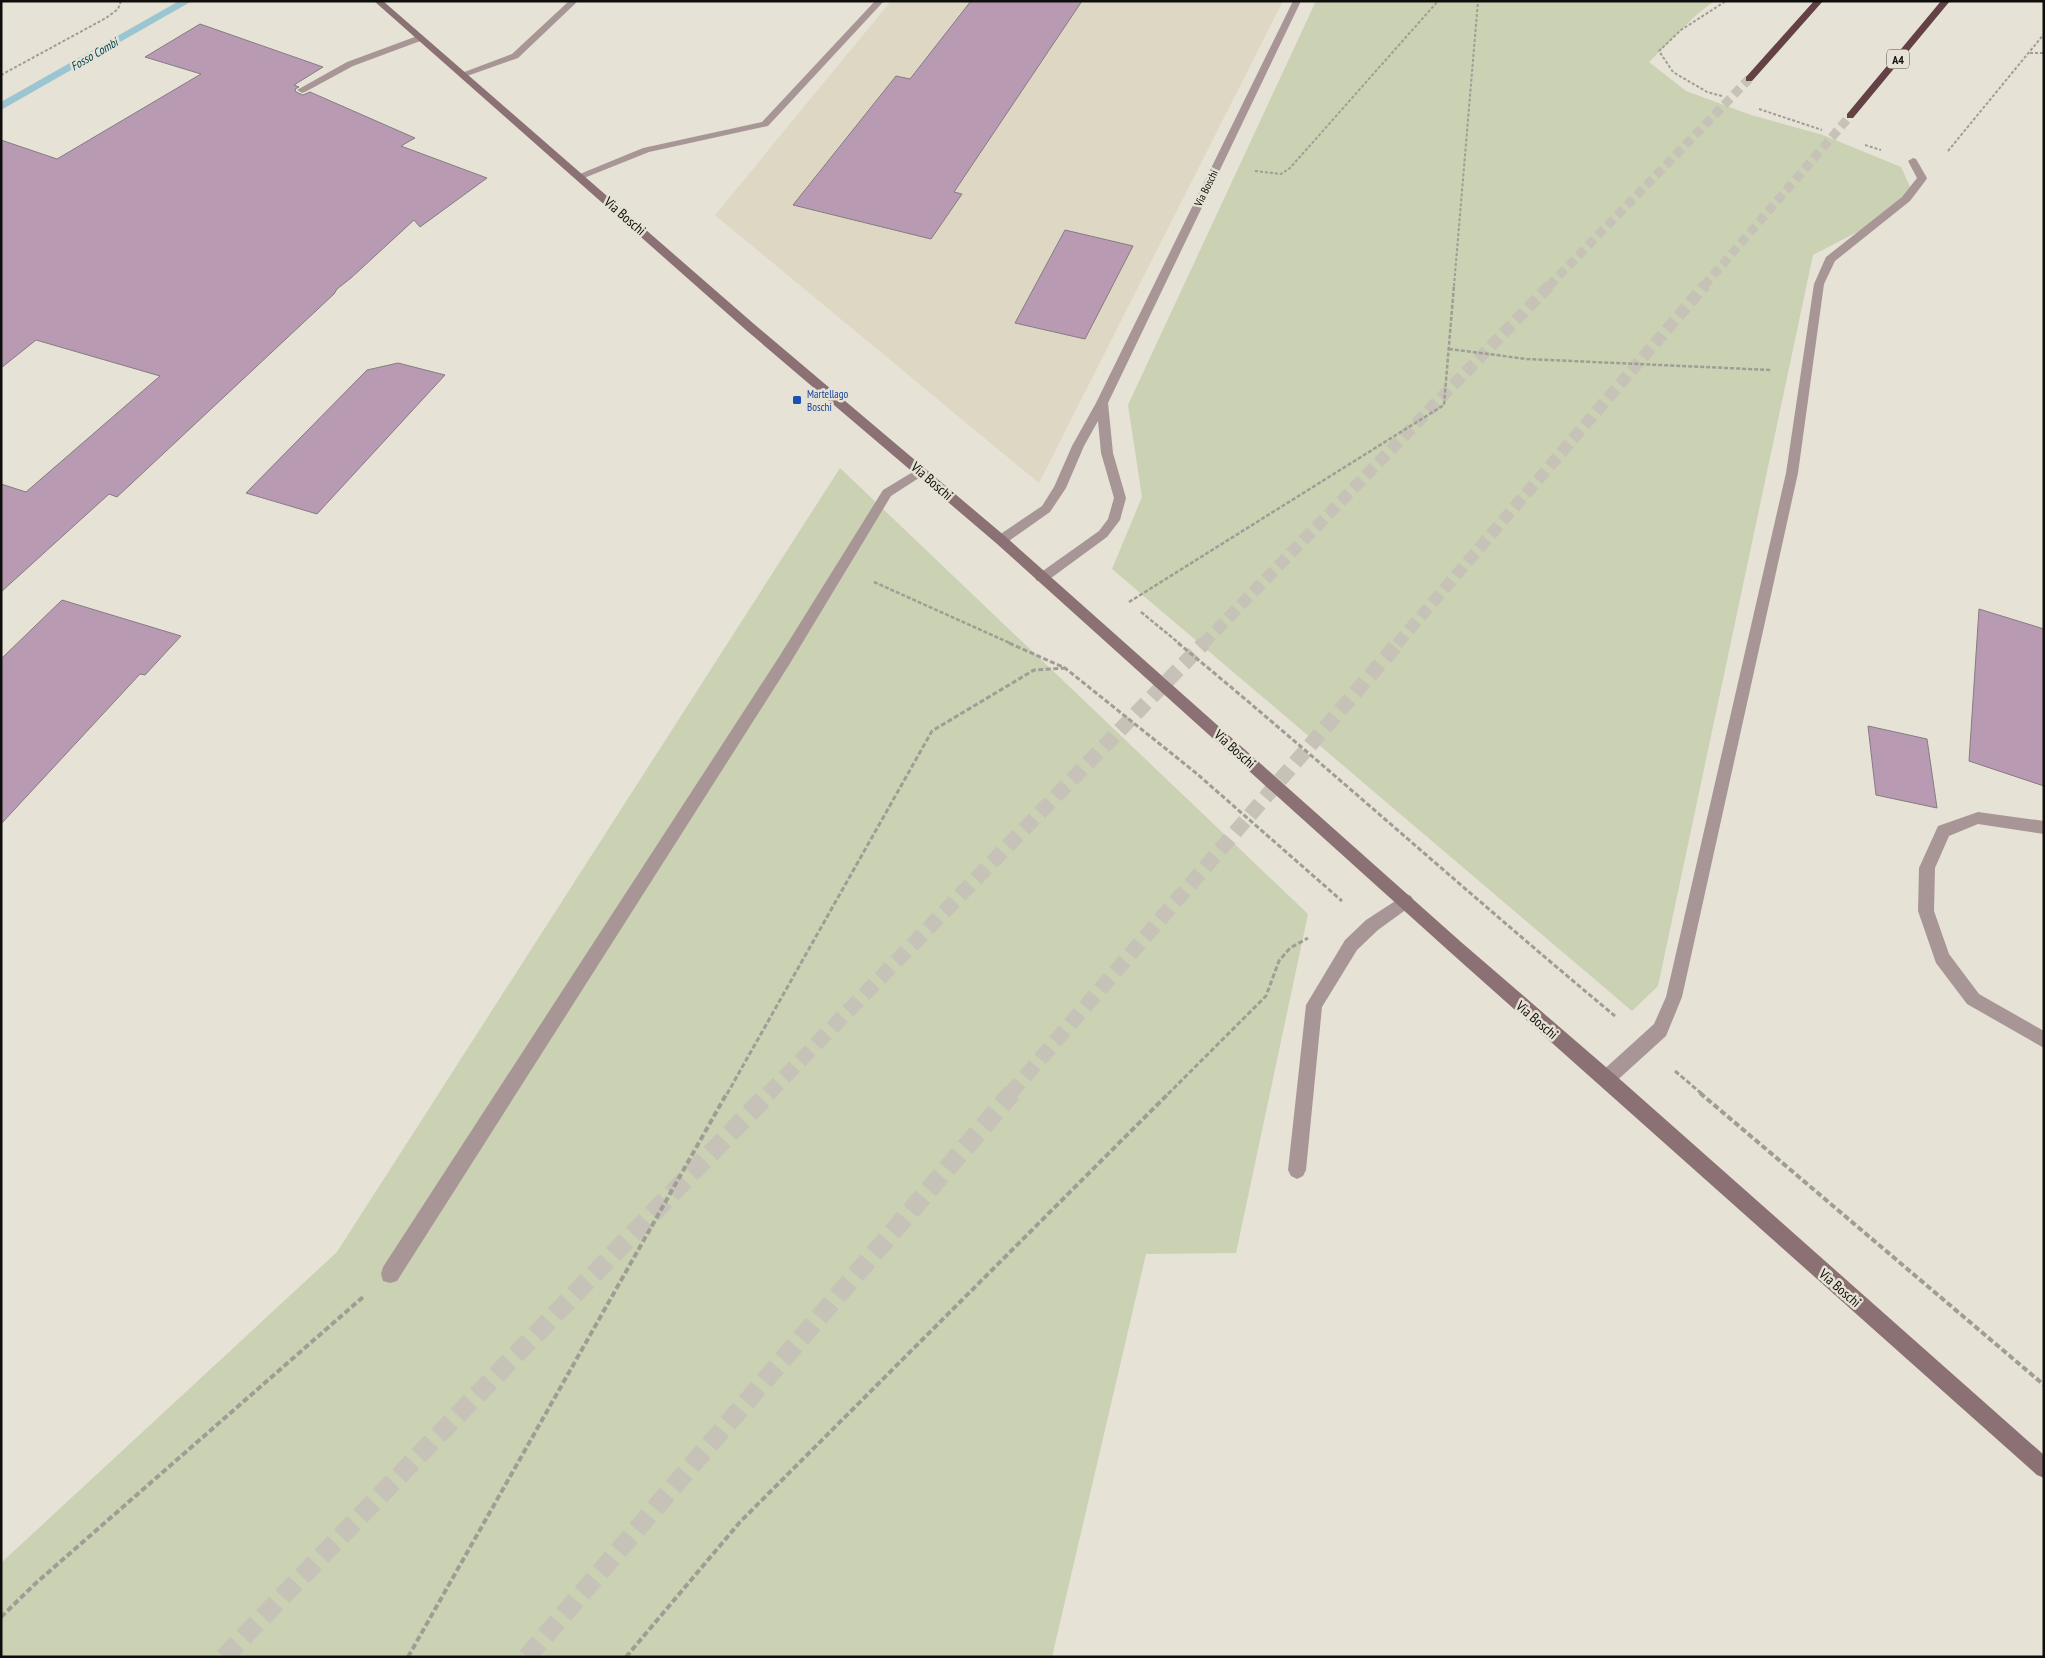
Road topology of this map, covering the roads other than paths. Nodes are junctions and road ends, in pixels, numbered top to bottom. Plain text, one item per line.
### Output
1 (378, 1) edge
2 (574, 1) edge
3 (880, 1) edge
4 (1297, 1) edge
5 (1819, 1) edge
6 (1946, 1) edge
7 (420, 38) junction
8 (464, 74) junction
9 (1749, 79) tunnel mouth
10 (302, 90) dead end
11 (1850, 116) tunnel mouth
12 (1913, 161) road end
13 (580, 176) junction
14 (1102, 402) junction
15 (921, 471) junction
16 (1001, 540) junction
17 (1042, 578) junction
18 (2044, 828) edge
19 (1406, 901) junction
20 (2044, 1040) edge
21 (1606, 1079) junction
22 (1297, 1170) dead end
23 (390, 1274) road end
24 (2044, 1468) edge

1 - 7 main road, Via Boschi
2 - 8 street
3 - 13 street
4 - 14 street, Via Boschi
5 - 9 highway
6 - 11 highway, A4
7 - 8 main road, Via Boschi
7 - 10 street
8 - 13 main road, Via Boschi
12 - 21 street
13 - 15 main road, Via Boschi
14 - 16 street, Via Boschi
14 - 17 street
15 - 16 main road, Via Boschi
15 - 23 street
16 - 17 main road, Via Boschi
17 - 19 main road, Via Boschi
18 - 20 street
19 - 21 main road, Via Boschi
19 - 22 street
21 - 24 main road, Via Boschi

